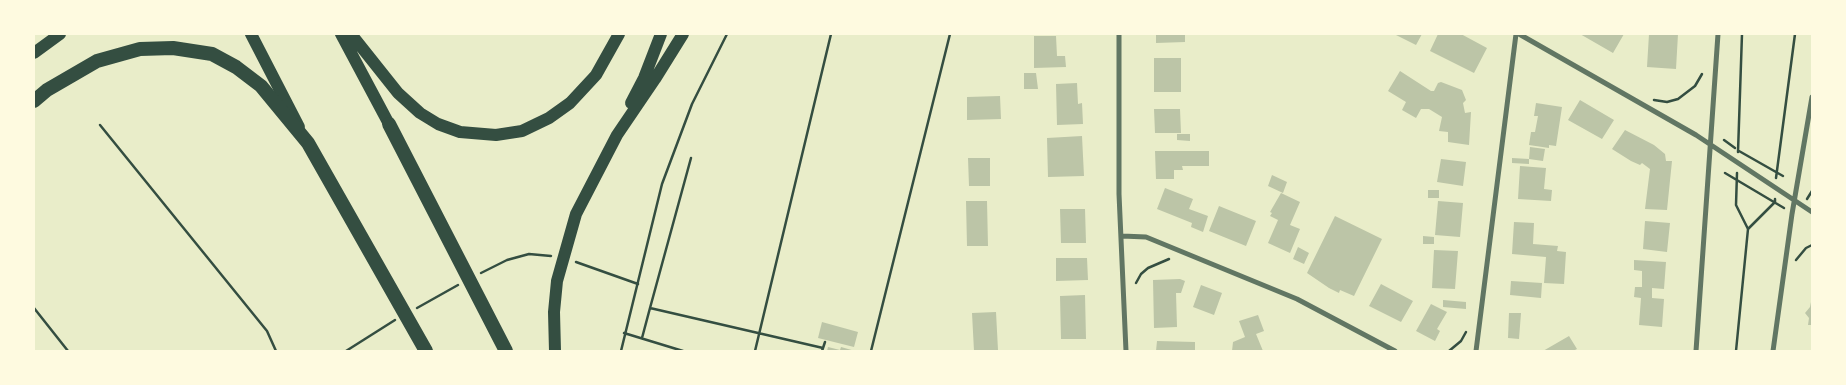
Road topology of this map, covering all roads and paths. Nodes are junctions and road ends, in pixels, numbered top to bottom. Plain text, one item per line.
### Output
1 (60, 34) edge
2 (251, 34) edge
3 (341, 34) edge
4 (351, 34) edge
5 (619, 34) edge
6 (661, 34) edge
7 (683, 34) edge
8 (727, 34) edge
9 (831, 34) edge
10 (950, 34) edge
11 (1119, 34) edge
12 (1518, 34) edge
13 (1718, 34) edge
14 (1742, 34) edge
15 (1795, 34) edge
16 (34, 53) edge
17 (1702, 74) dead end
18 (1812, 96) edge
19 (1653, 100) dead end
20 (34, 101) edge
21 (388, 124) joint
22 (100, 125) dead end
23 (617, 135) junction
24 (1724, 140) dead end
25 (308, 143) junction
26 (1711, 146) junction
27 (1738, 152) junction
28 (691, 158) dead end
29 (1776, 172) junction
30 (1725, 173) dead end
31 (1737, 173) dead end
32 (1783, 176) dead end
33 (1776, 178) dead end
34 (1737, 180) junction
35 (1775, 195) dead end
36 (1794, 199) junction
37 (1775, 202) junction
38 (1785, 208) dead end
39 (1812, 212) edge
40 (1748, 229) junction
41 (1122, 236) junction
42 (1812, 246) edge
43 (1169, 259) dead end
44 (1795, 261) dead end
45 (1136, 284) dead end
46 (34, 308) edge
47 (650, 308) junction
48 (1466, 332) dead end
49 (624, 333) junction
50 (760, 334) junction
51 (642, 338) junction
52 (825, 342) dead end
53 (822, 350) edge
54 (68, 351) edge
55 (276, 351) edge
56 (426, 351) edge
57 (506, 351) edge
58 (555, 351) edge
59 (621, 351) edge
60 (683, 351) edge
61 (755, 351) edge
62 (871, 351) edge
63 (1126, 351) edge
64 (1395, 351) edge
65 (1449, 351) edge
66 (1476, 351) edge
67 (1696, 351) edge
68 (1736, 351) edge
69 (1773, 351) edge

1 - 16 highway
2 - 25 highway
3 - 21 highway
4 - 5 highway
6 - 23 highway
7 - 23 highway
8 - 49 path
9 - 50 path
10 - 62 path
11 - 41 street
12 - 26 street
12 - 66 street
13 - 26 street
14 - 27 path
15 - 29 path
17 - 19 path
18 - 36 street
20 - 25 highway
21 - 57 highway
22 - 55 path
23 - 58 highway
24 - 27 path
25 - 56 highway
26 - 36 street
26 - 67 street
27 - 29 path
28 - 47 path
29 - 32 path
29 - 33 path
30 - 34 path
31 - 34 path
34 - 37 path
34 - 40 path
35 - 37 path
36 - 39 street
36 - 69 street
37 - 38 path
37 - 40 path
40 - 68 path
41 - 63 street
41 - 64 street
42 - 44 path
43 - 45 path
46 - 54 path
47 - 50 path
47 - 51 path
48 - 65 path
49 - 51 path
49 - 59 path
50 - 53 path
50 - 61 path
51 - 60 path
52 - 53 path

